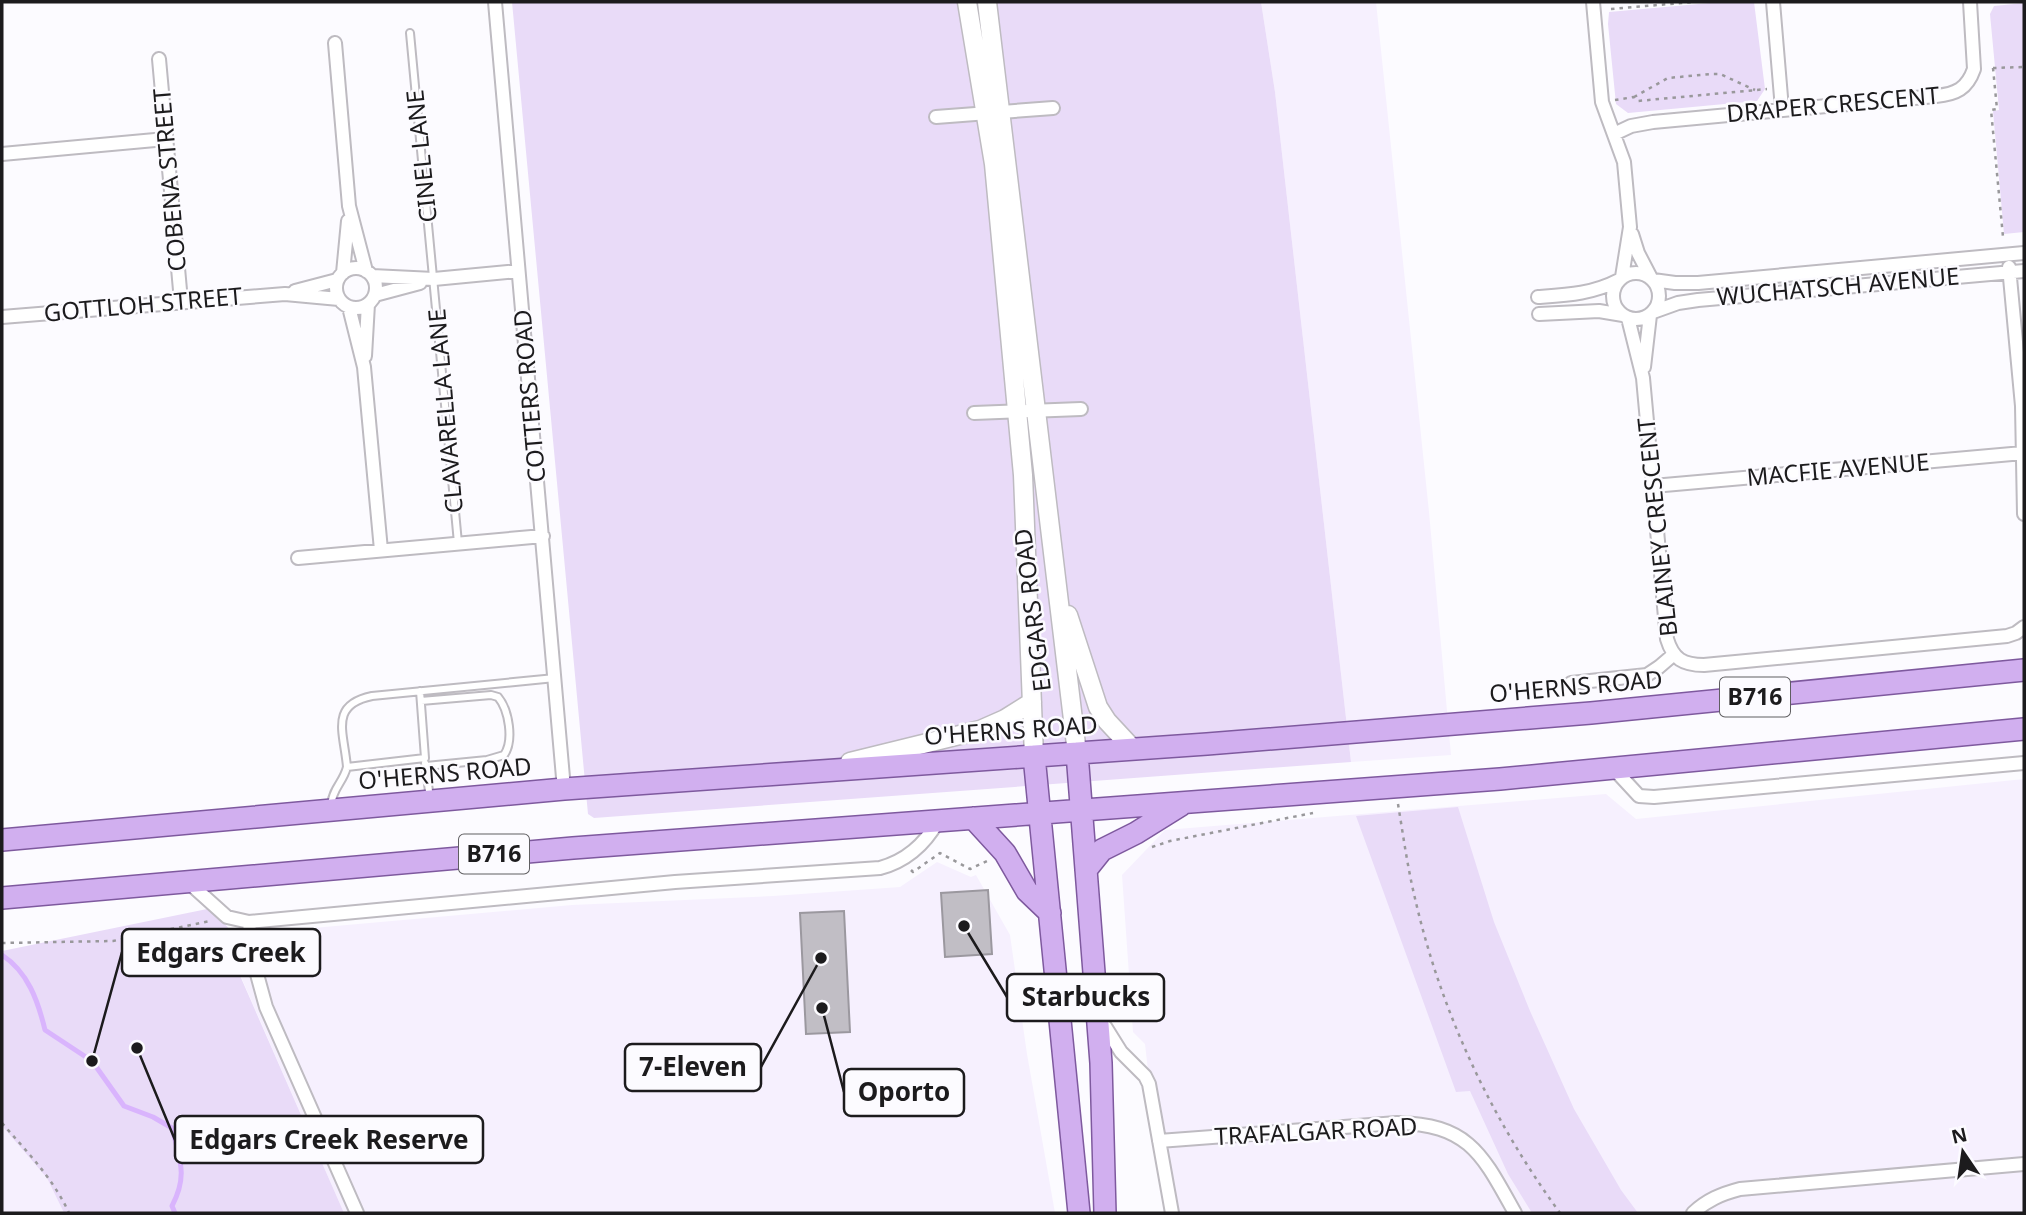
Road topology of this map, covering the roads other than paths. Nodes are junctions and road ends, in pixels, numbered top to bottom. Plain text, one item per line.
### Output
1 (495, 2) edge
2 (967, 2) edge
3 (987, 2) edge
4 (1593, 2) edge
5 (1773, 2) edge
6 (1970, 2) edge
7 (410, 33) dead end
8 (335, 43) dead end
9 (159, 59) dead end
10 (1053, 108) dead end
11 (1782, 110) junction
12 (993, 112) junction
13 (936, 117) dead end
14 (1614, 134) junction
15 (166, 139) junction
16 (2, 154) edge
17 (349, 206) junction
18 (1630, 226) junction
19 (2024, 253) edge
20 (2007, 255) junction
21 (518, 271) junction
22 (2024, 271) edge
23 (2009, 272) junction
24 (369, 274) junction
25 (340, 277) junction
26 (434, 279) junction
27 (1621, 279) junction
28 (1652, 279) junction
29 (285, 294) junction
30 (1538, 297) dead end
31 (371, 299) junction
32 (181, 301) junction
33 (344, 303) junction
34 (1652, 313) junction
35 (1539, 314) dead end
36 (1626, 316) junction
37 (2, 317) edge
38 (364, 366) junction
39 (1643, 378) junction
40 (1081, 409) dead end
41 (1036, 411) junction
42 (1017, 412) junction
43 (974, 413) dead end
44 (2023, 453) edge
45 (1653, 486) junction
46 (2024, 514) edge
47 (543, 536) junction
48 (458, 543) junction
49 (381, 550) junction
50 (298, 558) dead end
51 (1056, 582) junction
52 (2024, 628) edge
53 (1673, 655) junction
54 (2024, 670) edge
55 (555, 677) junction
56 (1571, 683) dead end
57 (420, 691) junction
58 (421, 701) junction
59 (1031, 702) junction
60 (2024, 729) edge
61 (1133, 749) junction
62 (1077, 753) junction
63 (1034, 756) junction
64 (425, 758) junction
65 (2024, 763) edge
66 (347, 766) junction
67 (426, 766) junction
68 (1614, 769) junction
69 (812, 772) junction
70 (564, 789) junction
71 (430, 802) junction
72 (1185, 802) junction
73 (1082, 810) junction
74 (330, 811) junction
75 (1038, 813) junction
76 (973, 818) junction
77 (938, 821) junction
78 (2, 840) edge
79 (1086, 870) junction
80 (187, 881) junction
81 (2, 898) edge
82 (1050, 913) junction
83 (248, 922) junction
84 (1097, 1014) junction
85 (1159, 1141) junction
86 (2024, 1164) edge
87 (356, 1213) edge
88 (1079, 1213) edge
89 (1105, 1213) edge
90 (1172, 1213) edge
91 (1515, 1213) edge
92 (1693, 1213) edge

1 - 21 street, COTTERS ROAD
2 - 12 main road, EDGARS ROAD
3 - 12 main road, EDGARS ROAD
4 - 14 street
5 - 11 street
6 - 11 street, DRAPER CRESCENT
7 - 26 lane, CINEL LANE
8 - 17 street
9 - 15 street, COBENA STREET
10 - 12 street
11 - 14 street, DRAPER CRESCENT
12 - 13 street
12 - 41 main road, EDGARS ROAD
12 - 42 main road, EDGARS ROAD
14 - 18 street
15 - 16 street
15 - 32 street, COBENA STREET
17 - 24 street
17 - 25 street
18 - 27 street
18 - 28 street
19 - 20 street, WUCHATSCH AVENUE
20 - 23 street
20 - 28 street, WUCHATSCH AVENUE
21 - 26 street
21 - 47 street, COTTERS ROAD
22 - 23 street, WUCHATSCH AVENUE
23 - 34 street, WUCHATSCH AVENUE
23 - 44 street
24 - 25 street
24 - 26 street
24 - 31 street
25 - 29 street, GOTTLOH STREET
25 - 33 street
26 - 31 street
26 - 48 lane, CLAVARELLA LANE
27 - 28 street
27 - 30 street
27 - 36 street
28 - 34 street
29 - 32 street, GOTTLOH STREET
29 - 33 street, GOTTLOH STREET
31 - 33 street
31 - 38 street
32 - 37 street, GOTTLOH STREET
33 - 38 street
34 - 36 street
34 - 39 street, BLAINEY CRESCENT
35 - 36 street
36 - 39 street, BLAINEY CRESCENT
38 - 49 street
39 - 45 street, BLAINEY CRESCENT
40 - 41 street
41 - 42 street
41 - 51 main road, EDGARS ROAD
42 - 43 street
42 - 59 main road, EDGARS ROAD
44 - 45 street, MACFIE AVENUE
44 - 46 street
45 - 53 street, BLAINEY CRESCENT
47 - 48 street
47 - 55 street, COTTERS ROAD
48 - 49 street
49 - 50 street
51 - 61 main road
51 - 62 main road, EDGARS ROAD
52 - 53 street, BLAINEY CRESCENT
53 - 56 street
54 - 61 main road, O'HERNS ROAD / B716
55 - 57 lane
55 - 70 street, COTTERS ROAD
57 - 58 lane
57 - 66 lane
58 - 64 lane
58 - 67 lane
59 - 63 main road, EDGARS ROAD
59 - 69 main road
60 - 68 main road, B716
61 - 62 main road, O'HERNS ROAD / B716
62 - 63 main road, O'HERNS ROAD / B716
62 - 73 main road, EDGARS ROAD
63 - 69 main road, O'HERNS ROAD / B716
63 - 75 main road, EDGARS ROAD
64 - 66 lane
64 - 67 lane
65 - 68 street
66 - 74 lane
67 - 71 lane
68 - 72 main road, B716
69 - 70 main road, O'HERNS ROAD / B716
70 - 71 main road, O'HERNS ROAD / B716
71 - 74 main road, O'HERNS ROAD / B716
72 - 73 main road, B716
72 - 79 main road
73 - 75 main road, B716
73 - 79 main road, EDGARS ROAD
74 - 78 main road, O'HERNS ROAD / B716
75 - 76 main road, B716
75 - 82 main road, EDGARS ROAD
76 - 77 main road, B716
76 - 82 main road
77 - 80 main road, B716
77 - 83 street
79 - 84 main road, EDGARS ROAD
80 - 81 main road, B716
80 - 83 street
82 - 88 main road, EDGARS ROAD
83 - 87 street
84 - 85 street
84 - 89 main road, EDGARS ROAD
85 - 90 street
85 - 91 street, TRAFALGAR ROAD
86 - 92 street

